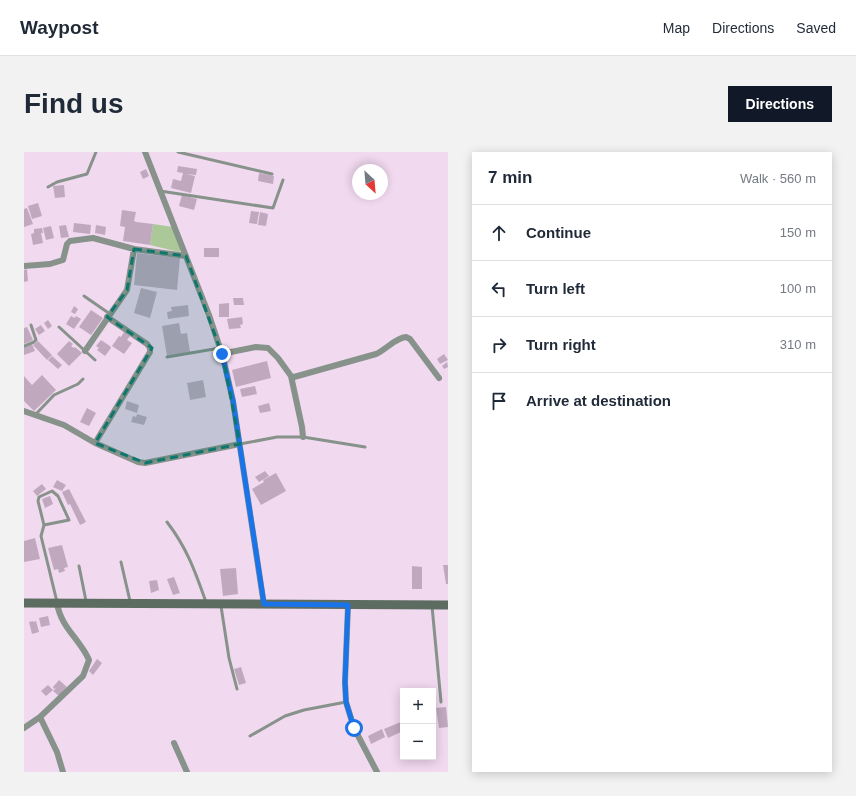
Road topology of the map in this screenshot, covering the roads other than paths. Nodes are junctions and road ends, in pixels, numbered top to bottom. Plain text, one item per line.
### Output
1 (96, 152) edge
2 (145, 152) edge
3 (178, 152) edge
4 (272, 174) dead end
5 (283, 180) dead end
6 (48, 187) dead end
7 (160, 191) junction
8 (134, 249) junction
9 (186, 256) junction
10 (24, 266) edge
11 (84, 296) dead end
12 (108, 316) junction
13 (31, 325) dead end
14 (59, 328) dead end
15 (24, 346) edge
16 (85, 351) junction
17 (221, 351) junction
18 (167, 357) dead end
19 (95, 360) dead end
20 (291, 376) junction
21 (439, 378) dead end
22 (83, 379) dead end
23 (24, 411) edge
24 (35, 415) junction
25 (303, 437) junction
26 (95, 443) junction
27 (240, 444) junction
28 (365, 447) dead end
29 (167, 522) dead end
30 (44, 525) junction
31 (121, 562) dead end
32 (79, 566) dead end
33 (24, 603) edge
34 (57, 603) junction
35 (86, 604) junction
36 (131, 604) junction
37 (206, 604) junction
38 (220, 604) junction
39 (264, 604) junction
40 (348, 605) junction
41 (432, 605) junction
42 (448, 606) edge
43 (237, 689) dead end
44 (346, 702) junction
45 (441, 702) dead end
46 (40, 717) junction
47 (24, 728) edge
48 (250, 736) dead end
49 (174, 743) dead end
50 (63, 772) edge
51 (187, 772) edge
52 (377, 772) edge

1 - 6 lane
2 - 7 street
3 - 4 lane
5 - 7 lane
7 - 9 street
8 - 9 street
8 - 10 street
8 - 12 street
9 - 17 street
11 - 12 lane
12 - 16 street
12 - 26 street
13 - 15 lane
14 - 16 lane
16 - 19 lane
17 - 18 lane
17 - 20 street
17 - 27 street
20 - 21 street
20 - 25 street
22 - 24 lane
23 - 24 street
24 - 26 street
25 - 27 lane
25 - 28 lane
26 - 27 street
27 - 39 street
29 - 37 lane
30 - 30 lane
30 - 34 lane
31 - 36 lane
32 - 35 lane
33 - 34 street
34 - 35 street
34 - 46 street
35 - 36 street
36 - 37 street
37 - 38 street
38 - 39 street
38 - 43 lane
39 - 40 street
40 - 41 street
40 - 44 street
41 - 42 street
41 - 45 lane
44 - 48 lane
44 - 52 street
46 - 47 street
46 - 50 street
49 - 51 street

